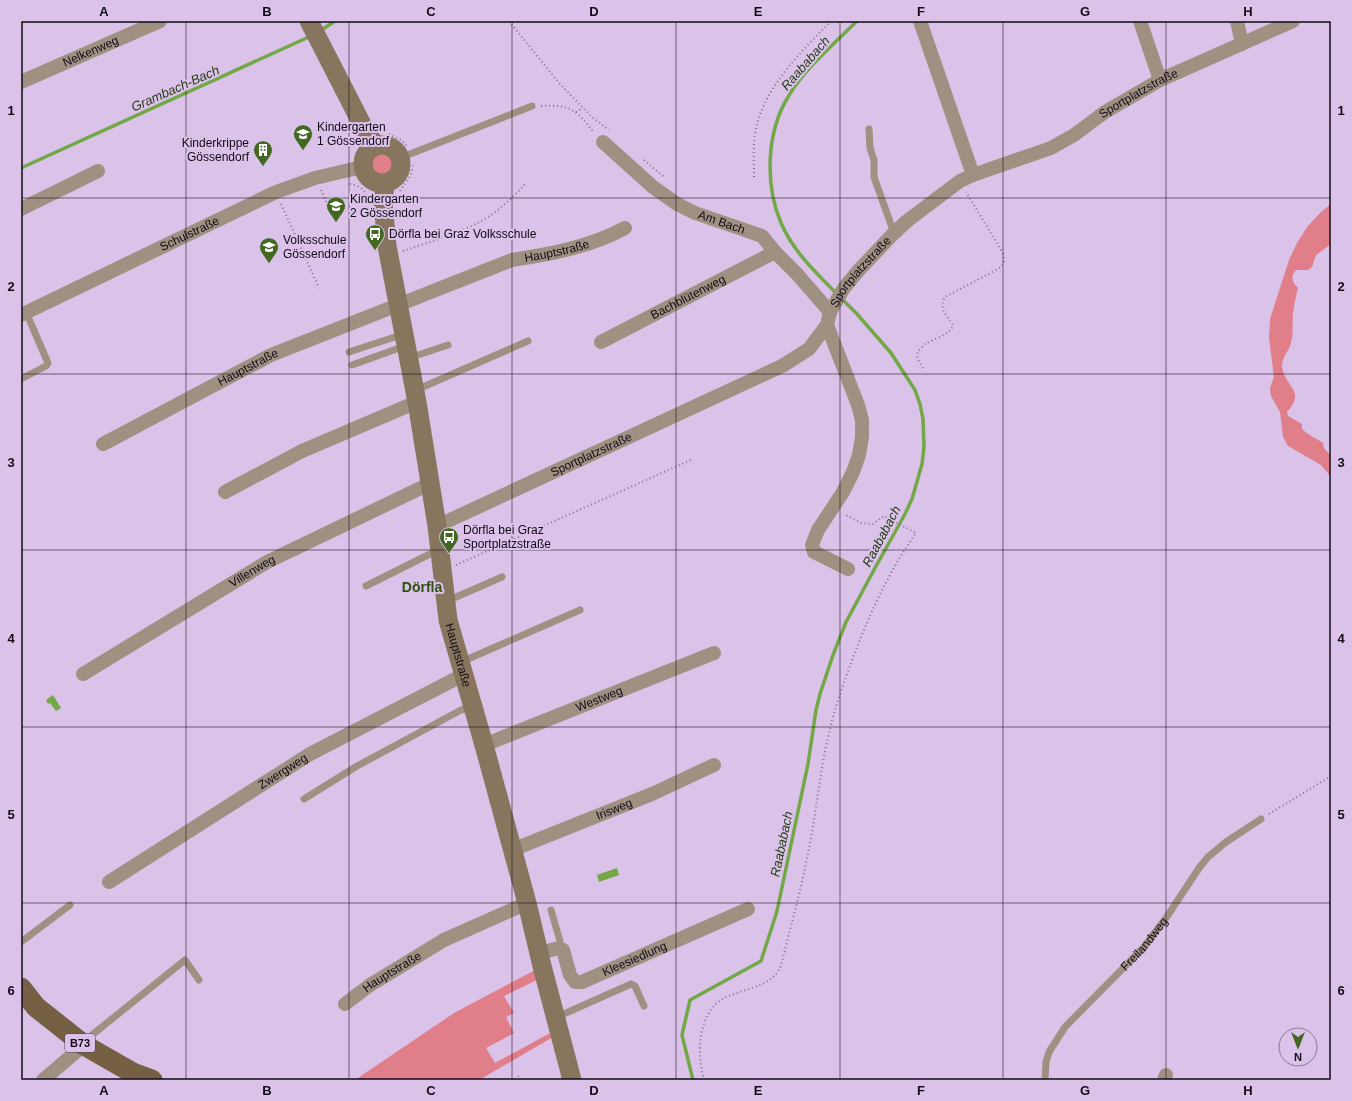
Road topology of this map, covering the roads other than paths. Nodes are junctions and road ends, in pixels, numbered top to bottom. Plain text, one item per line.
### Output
1 (160, 21) edge
2 (920, 21) edge
3 (1140, 21) edge
4 (1237, 21) edge
5 (1293, 21) edge
6 (313, 29) edge
7 (1242, 44) junction
8 (1160, 80) junction
9 (21, 82) edge
10 (532, 106) road end
11 (869, 129) dead end
12 (607, 137) road end
13 (377, 145) junction
14 (400, 158) junction
15 (362, 167) junction
16 (98, 171) dead end
17 (973, 175) junction
18 (385, 183) junction
19 (21, 209) edge
20 (625, 228) dead end
21 (894, 233) junction
22 (775, 252) junction
23 (399, 304) junction
24 (24, 313) edge
25 (831, 313) junction
26 (528, 341) dead end
27 (600, 342) dead end
28 (448, 345) dead end
29 (407, 346) junction
30 (349, 352) dead end
31 (352, 365) dead end
32 (21, 379) edge
33 (416, 396) junction
34 (103, 444) dead end
35 (429, 484) junction
36 (225, 492) dead end
37 (437, 526) junction
38 (439, 550) junction
39 (848, 569) dead end
40 (502, 577) dead end
41 (366, 586) dead end
42 (446, 601) junction
43 (580, 610) dead end
44 (714, 653) dead end
45 (462, 669) junction
46 (82, 674) dead end
47 (473, 707) junction
48 (484, 745) junction
49 (714, 765) dead end
50 (304, 799) dead end
51 (1262, 819) road end
52 (512, 850) junction
53 (109, 882) dead end
54 (527, 903) junction
55 (70, 905) dead end
56 (748, 909) dead end
57 (551, 910) dead end
58 (21, 942) edge
59 (559, 948) junction
60 (540, 953) junction
61 (199, 980) dead end
62 (21, 988) edge
63 (345, 1004) dead end
64 (644, 1006) dead end
65 (556, 1018) junction
66 (84, 1045) junction
67 (43, 1080) edge
68 (152, 1080) edge
69 (572, 1080) edge
70 (1045, 1080) edge

1 - 9 street, Nelkenweg
2 - 17 street
3 - 8 street
4 - 7 street
5 - 7 street, Sportplatzstraße
6 - 13 main road
7 - 8 street, Sportplatzstraße
8 - 17 street, Sportplatzstraße
10 - 14 lane
11 - 21 lane
12 - 22 street, Am Bach
13 - 14 main road
13 - 15 main road
14 - 18 main road
15 - 18 main road
15 - 24 street, Schulstraße
16 - 19 street
17 - 21 street, Sportplatzstraße
18 - 23 main road, Hauptstraße
20 - 23 street, Hauptstraße
21 - 25 street, Sportplatzstraße
22 - 25 street, Am Bach
22 - 27 street, Bachblütenweg
23 - 29 main road, Hauptstraße
23 - 34 street, Hauptstraße
24 - 32 lane
25 - 37 street, Sportplatzstraße
25 - 39 street, Am Bach
26 - 33 lane
28 - 29 lane
29 - 30 lane
29 - 31 lane
29 - 33 main road, Hauptstraße
33 - 35 main road, Hauptstraße
33 - 36 street
35 - 37 main road, Hauptstraße
35 - 46 street, Villenweg
37 - 38 main road, Hauptstraße
38 - 41 lane
38 - 42 main road, Hauptstraße
40 - 42 lane
42 - 45 main road, Hauptstraße
43 - 45 lane
44 - 48 street, Westweg
45 - 47 main road, Hauptstraße
45 - 53 street, Zwergweg
47 - 48 main road, Hauptstraße
47 - 50 lane
48 - 52 main road, Hauptstraße
49 - 52 street, Irisweg
51 - 70 lane, Freilandweg
52 - 54 main road, Hauptstraße
54 - 60 main road, Hauptstraße
54 - 63 street, Hauptstraße
55 - 58 lane
56 - 59 street, Kleesiedlung
57 - 59 lane
59 - 60 street
60 - 65 main road, Hauptstraße
61 - 66 lane
62 - 66 main road, B73
64 - 65 lane
65 - 69 main road, Hauptstraße
66 - 67 street
66 - 68 main road, B73

